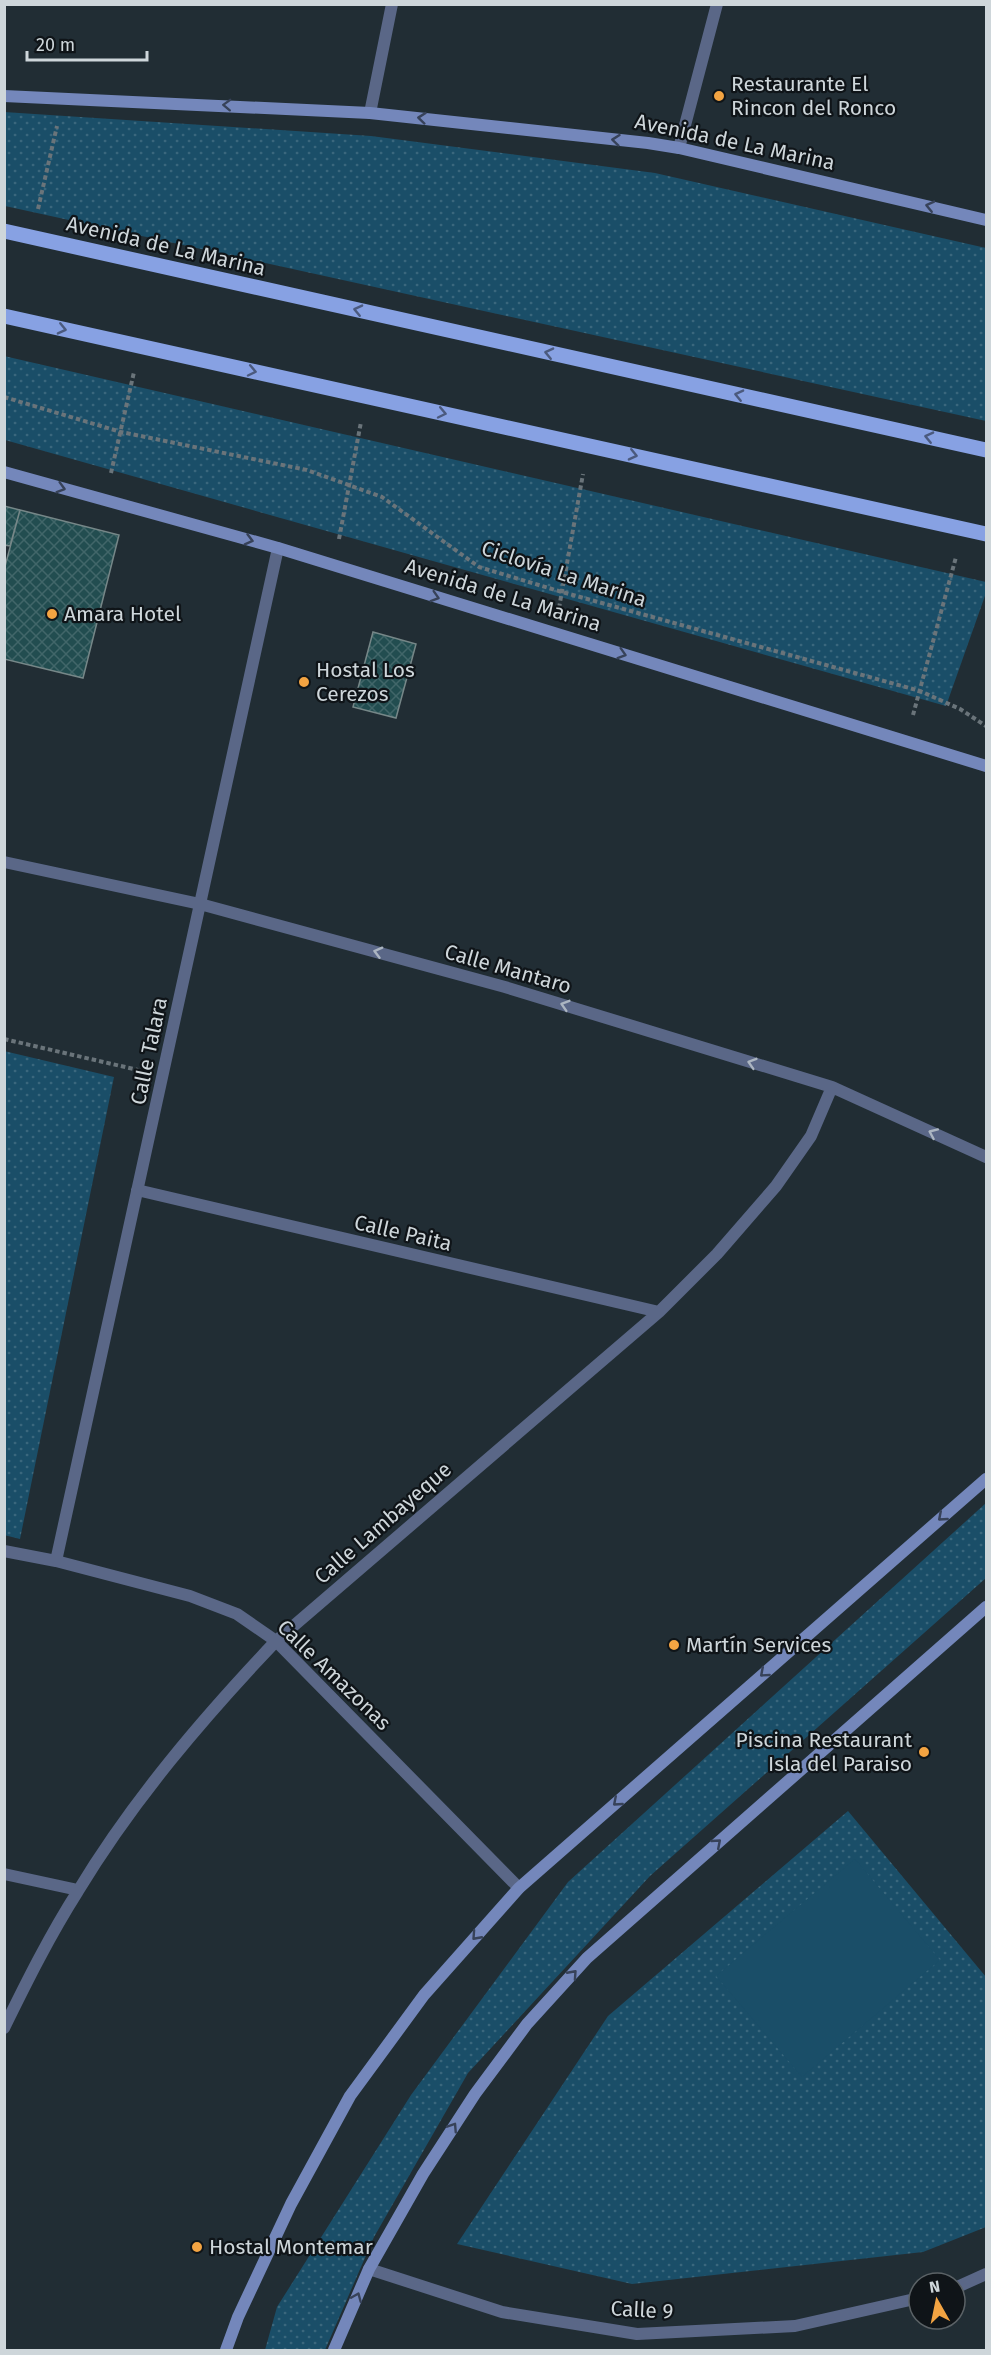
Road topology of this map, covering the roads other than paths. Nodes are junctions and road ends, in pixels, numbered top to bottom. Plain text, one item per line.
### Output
1 (392, 4) edge
2 (717, 4) edge
3 (4, 96) edge
4 (370, 113) junction
5 (679, 148) junction
6 (987, 219) edge
7 (4, 231) edge
8 (4, 316) edge
9 (987, 450) edge
10 (4, 472) edge
11 (987, 534) edge
12 (278, 548) junction
13 (987, 766) edge
14 (4, 862) edge
15 (200, 904) junction
16 (832, 1087) junction
17 (987, 1157) edge
18 (137, 1190) junction
19 (659, 1312) junction
20 (987, 1479) edge
21 (4, 1551) edge
22 (56, 1562) junction
23 (987, 1607) edge
24 (276, 1641) junction
25 (4, 1874) edge
26 (519, 1888) junction
27 (78, 1890) junction
28 (4, 2028) edge
29 (369, 2269) junction
30 (987, 2274) edge
31 (967, 2283) edge
32 (907, 2301) edge
33 (226, 2350) edge
34 (334, 2350) edge

1 - 4 street
2 - 5 street
4 -> 3 main road, Avenida de La Marina
5 -> 4 main road, Avenida de La Marina
6 -> 5 main road, Avenida de La Marina
9 -> 7 main road, Avenida de La Marina
8 -> 11 main road
10 -> 12 main road, Avenida de La Marina
12 -> 13 main road, Avenida de La Marina
12 - 15 street, Calle Talara
14 - 15 street, Calle Mantaro
16 -> 15 street, Calle Mantaro
15 - 18 street, Calle Talara
17 -> 16 street, Calle Mantaro
16 - 19 street, Calle Lambayeque
18 - 19 street, Calle Paita
18 - 22 street, Calle Talara
19 - 24 street, Calle Lambayeque
20 -> 26 main road
21 - 22 street, Calle Amazonas
22 - 24 street, Calle Amazonas
29 -> 23 main road
24 - 26 street, Calle Amazonas
24 - 27 street, Calle Lambayeque
25 - 27 street
26 -> 33 main road
27 - 28 street, Calle Lambayeque
29 - 32 street, Calle 9
34 -> 29 main road
30 - 31 street

